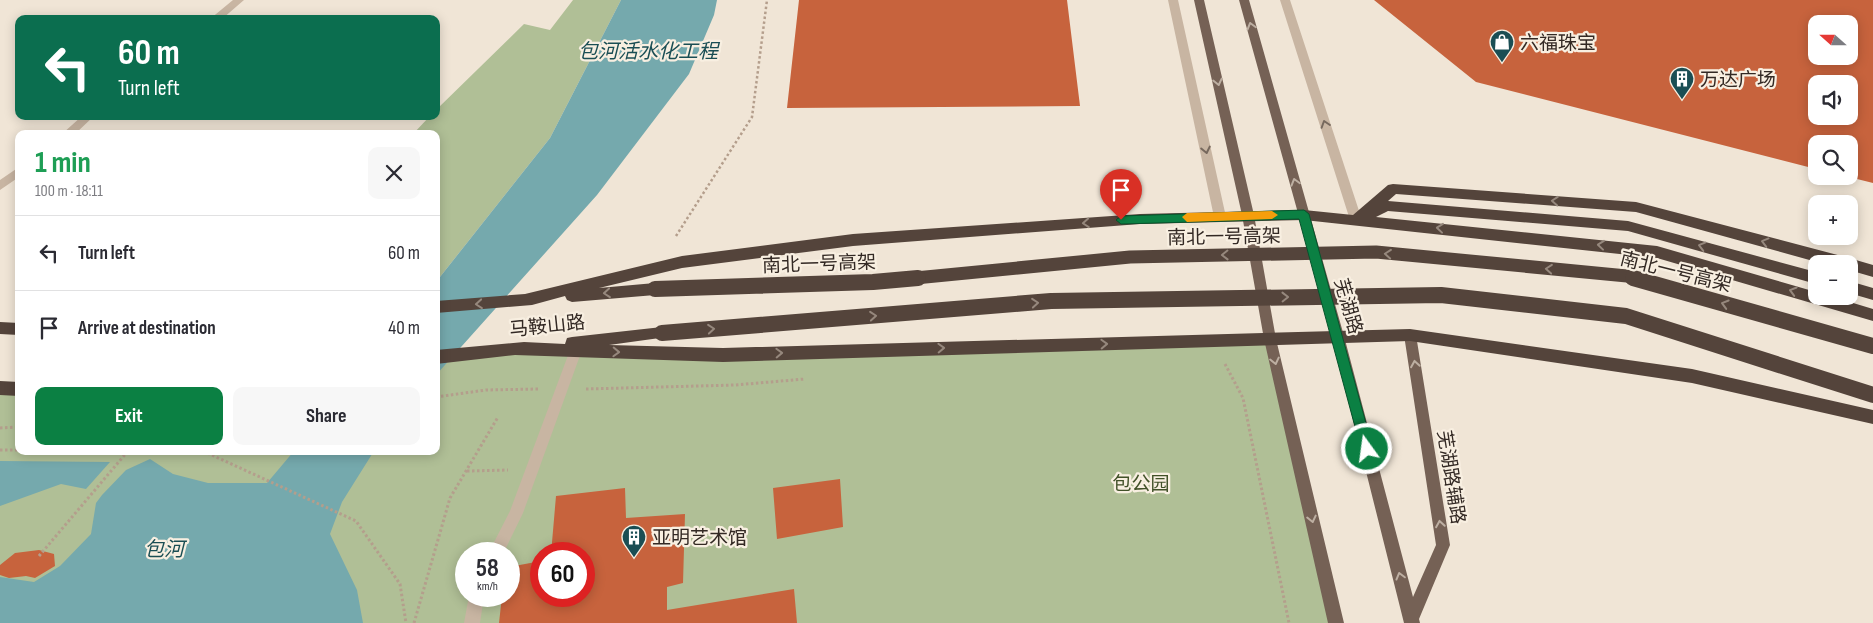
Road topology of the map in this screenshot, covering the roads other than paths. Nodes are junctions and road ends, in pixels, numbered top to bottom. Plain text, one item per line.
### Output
1 (239, 0) edge
2 (1173, 0) edge
3 (1199, 0) edge
4 (1244, 0) edge
5 (1285, 0) edge
6 (220, 15) edge
7 (84, 120) edge
8 (72, 130) edge
9 (15, 174) edge
10 (0, 186) edge
11 (1304, 214) junction
12 (1248, 215) junction
13 (1220, 217) junction
14 (1356, 220) junction
15 (1814, 255) edge
16 (1858, 267) edge
17 (1873, 271) edge
18 (1808, 276) edge
19 (655, 289) joint
20 (1858, 290) edge
21 (1873, 294) edge
22 (523, 300) junction
23 (440, 307) edge
24 (1873, 315) edge
25 (0, 328) edge
26 (15, 329) edge
27 (1410, 335) junction
28 (1338, 336) junction
29 (1270, 339) junction
30 (1873, 346) edge
31 (515, 348) junction
32 (576, 350) junction
33 (440, 357) edge
34 (0, 388) edge
35 (15, 389) edge
36 (1873, 395) edge
37 (1873, 417) edge
38 (501, 542) edge
39 (474, 607) edge
40 (1411, 621) edge
41 (472, 623) edge
42 (1336, 623) edge

1 - 6 street
2 -> 13 street
3 -> 12 main road
11 -> 4 main road, 芜湖路
14 -> 5 street
7 - 8 street
9 - 10 street
11 - 12 highway
11 - 14 highway
11 - 28 main road, 芜湖路
12 - 13 highway
12 - 29 main road
13 -> 22 highway
15 -> 14 highway
18 -> 14 highway
24 -> 14 highway
16 - 17 highway
19 -> 22 highway, 马鞍山路
30 -> 19 highway, 南北一号高架, bridge
20 - 21 highway
22 -> 23 highway, 马鞍山路
25 - 26 highway
27 - 28 highway
27 - 37 highway
40 -> 27 main road, 芜湖路辅路
28 - 29 highway
40 -> 28 main road, 芜湖路
32 -> 29 highway
29 -> 42 main road
31 - 32 highway
31 - 33 highway, 马鞍山路
31 -> 36 highway, 马鞍山路, bridge
32 - 38 street
34 - 35 highway
39 - 41 street

